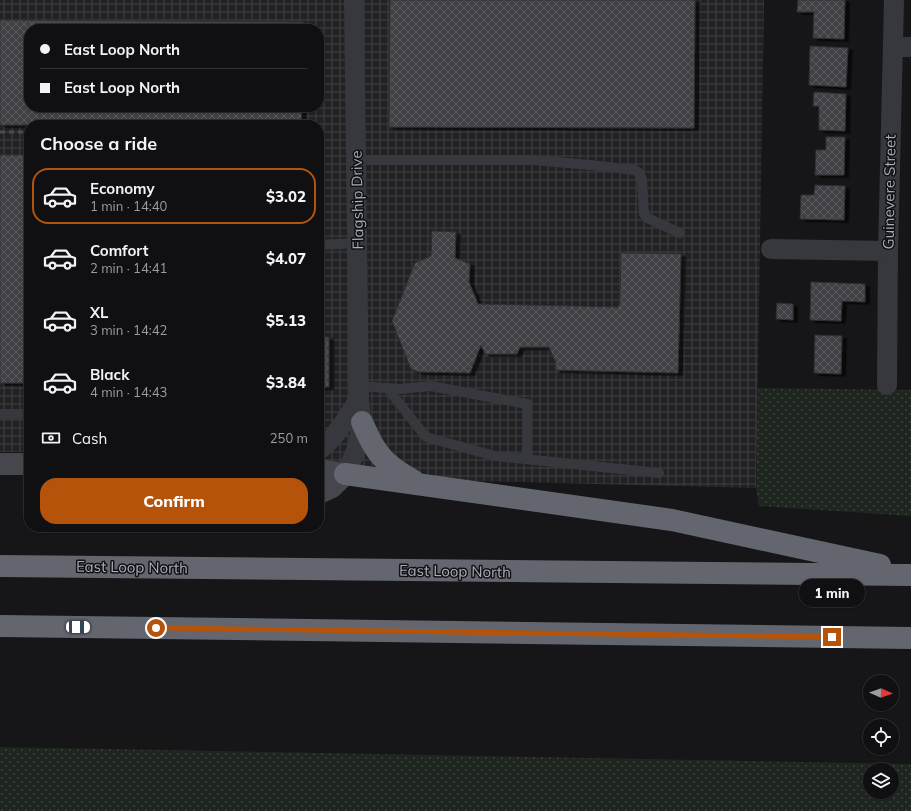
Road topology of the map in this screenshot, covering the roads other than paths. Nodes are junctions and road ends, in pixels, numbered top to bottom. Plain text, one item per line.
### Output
1 (354, 0) edge
2 (894, 0) edge
3 (902, 47) edge
4 (356, 160) junction
5 (680, 233) dead end
6 (357, 243) junction
7 (324, 245) edge
8 (771, 250) dead end
9 (888, 251) junction
10 (887, 385) dead end
11 (387, 388) junction
12 (359, 392) junction
13 (0, 414) edge
14 (24, 414) edge
15 (362, 422) junction
16 (324, 446) edge
17 (527, 459) junction
18 (0, 464) edge
19 (24, 464) edge
20 (324, 471) edge
21 (659, 472) dead end
22 (345, 474) junction
23 (419, 484) junction
24 (324, 490) edge
25 (0, 566) edge
26 (911, 570) edge
27 (911, 575) edge
28 (0, 626) edge
29 (911, 638) edge

1 - 4 street, Flagship Drive
2 - 3 street, Guinevere Street
3 - 9 street, Guinevere Street
4 - 5 lane
4 - 6 street, Flagship Drive
6 - 7 lane
6 - 12 street, Flagship Drive
8 - 9 street
9 - 10 street, Guinevere Street
11 - 12 lane
11 - 17 lane
11 - 17 lane
12 - 15 street, Flagship Drive
12 - 16 street
13 - 14 lane
15 - 22 street, Flagship Drive
15 - 23 highway
17 - 21 lane
18 - 19 street
20 - 22 street
22 - 23 highway
22 - 24 street
23 - 26 highway
25 - 27 highway, East Loop North
28 - 29 highway

